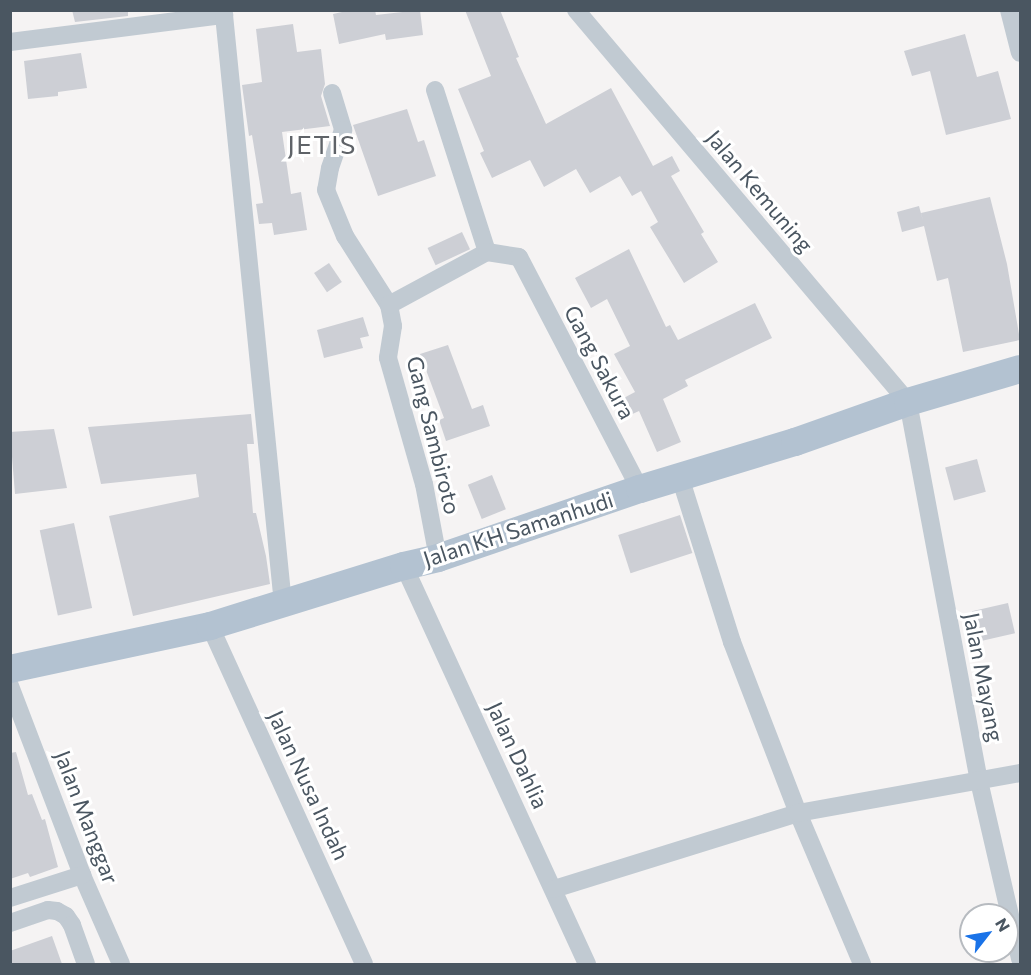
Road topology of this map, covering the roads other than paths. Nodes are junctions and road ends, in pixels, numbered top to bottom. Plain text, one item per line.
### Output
1 (576, 10) edge
2 (1009, 10) edge
3 (10, 42) edge
4 (1020, 53) edge
5 (435, 90) dead end
6 (332, 93) dead end
7 (487, 252) junction
8 (389, 304) junction
9 (1020, 369) edge
10 (908, 402) junction
11 (680, 477) junction
12 (640, 489) junction
13 (438, 558) junction
14 (404, 566) junction
15 (283, 604) junction
16 (210, 626) junction
17 (10, 669) edge
18 (10, 686) edge
19 (1020, 773) edge
20 (979, 781) junction
21 (798, 813) junction
22 (82, 875) junction
23 (554, 889) junction
24 (10, 898) edge
25 (10, 923) edge
26 (1020, 959) edge
27 (86, 964) edge
28 (121, 964) edge
29 (364, 964) edge
30 (588, 964) edge
31 (862, 964) edge

1 - 10 street, Jalan Kemuning
2 - 4 street
3 - 15 street
5 - 7 street
6 - 8 street, Gang Sambiroto
7 - 8 street
7 - 12 street, Gang Sakura
8 - 13 street, Gang Sambiroto
9 - 10 main road, Jalan KH Samanhudi
10 - 11 main road, Jalan KH Samanhudi
10 - 20 street, Jalan Mayang
11 - 12 main road, Jalan KH Samanhudi
11 - 21 street
12 - 13 main road, Jalan KH Samanhudi
13 - 14 main road, Jalan KH Samanhudi
14 - 15 main road, Jalan KH Samanhudi
14 - 23 street, Jalan Dahlia
15 - 16 main road, Jalan KH Samanhudi
16 - 17 main road, Jalan KH Samanhudi
16 - 29 street, Jalan Nusa Indah
18 - 22 street, Jalan Manggar
19 - 20 street
20 - 21 street
20 - 26 street, Jalan Mayang
21 - 23 street
21 - 31 street
22 - 24 street
22 - 28 street, Jalan Manggar
23 - 30 street, Jalan Dahlia
25 - 27 street

